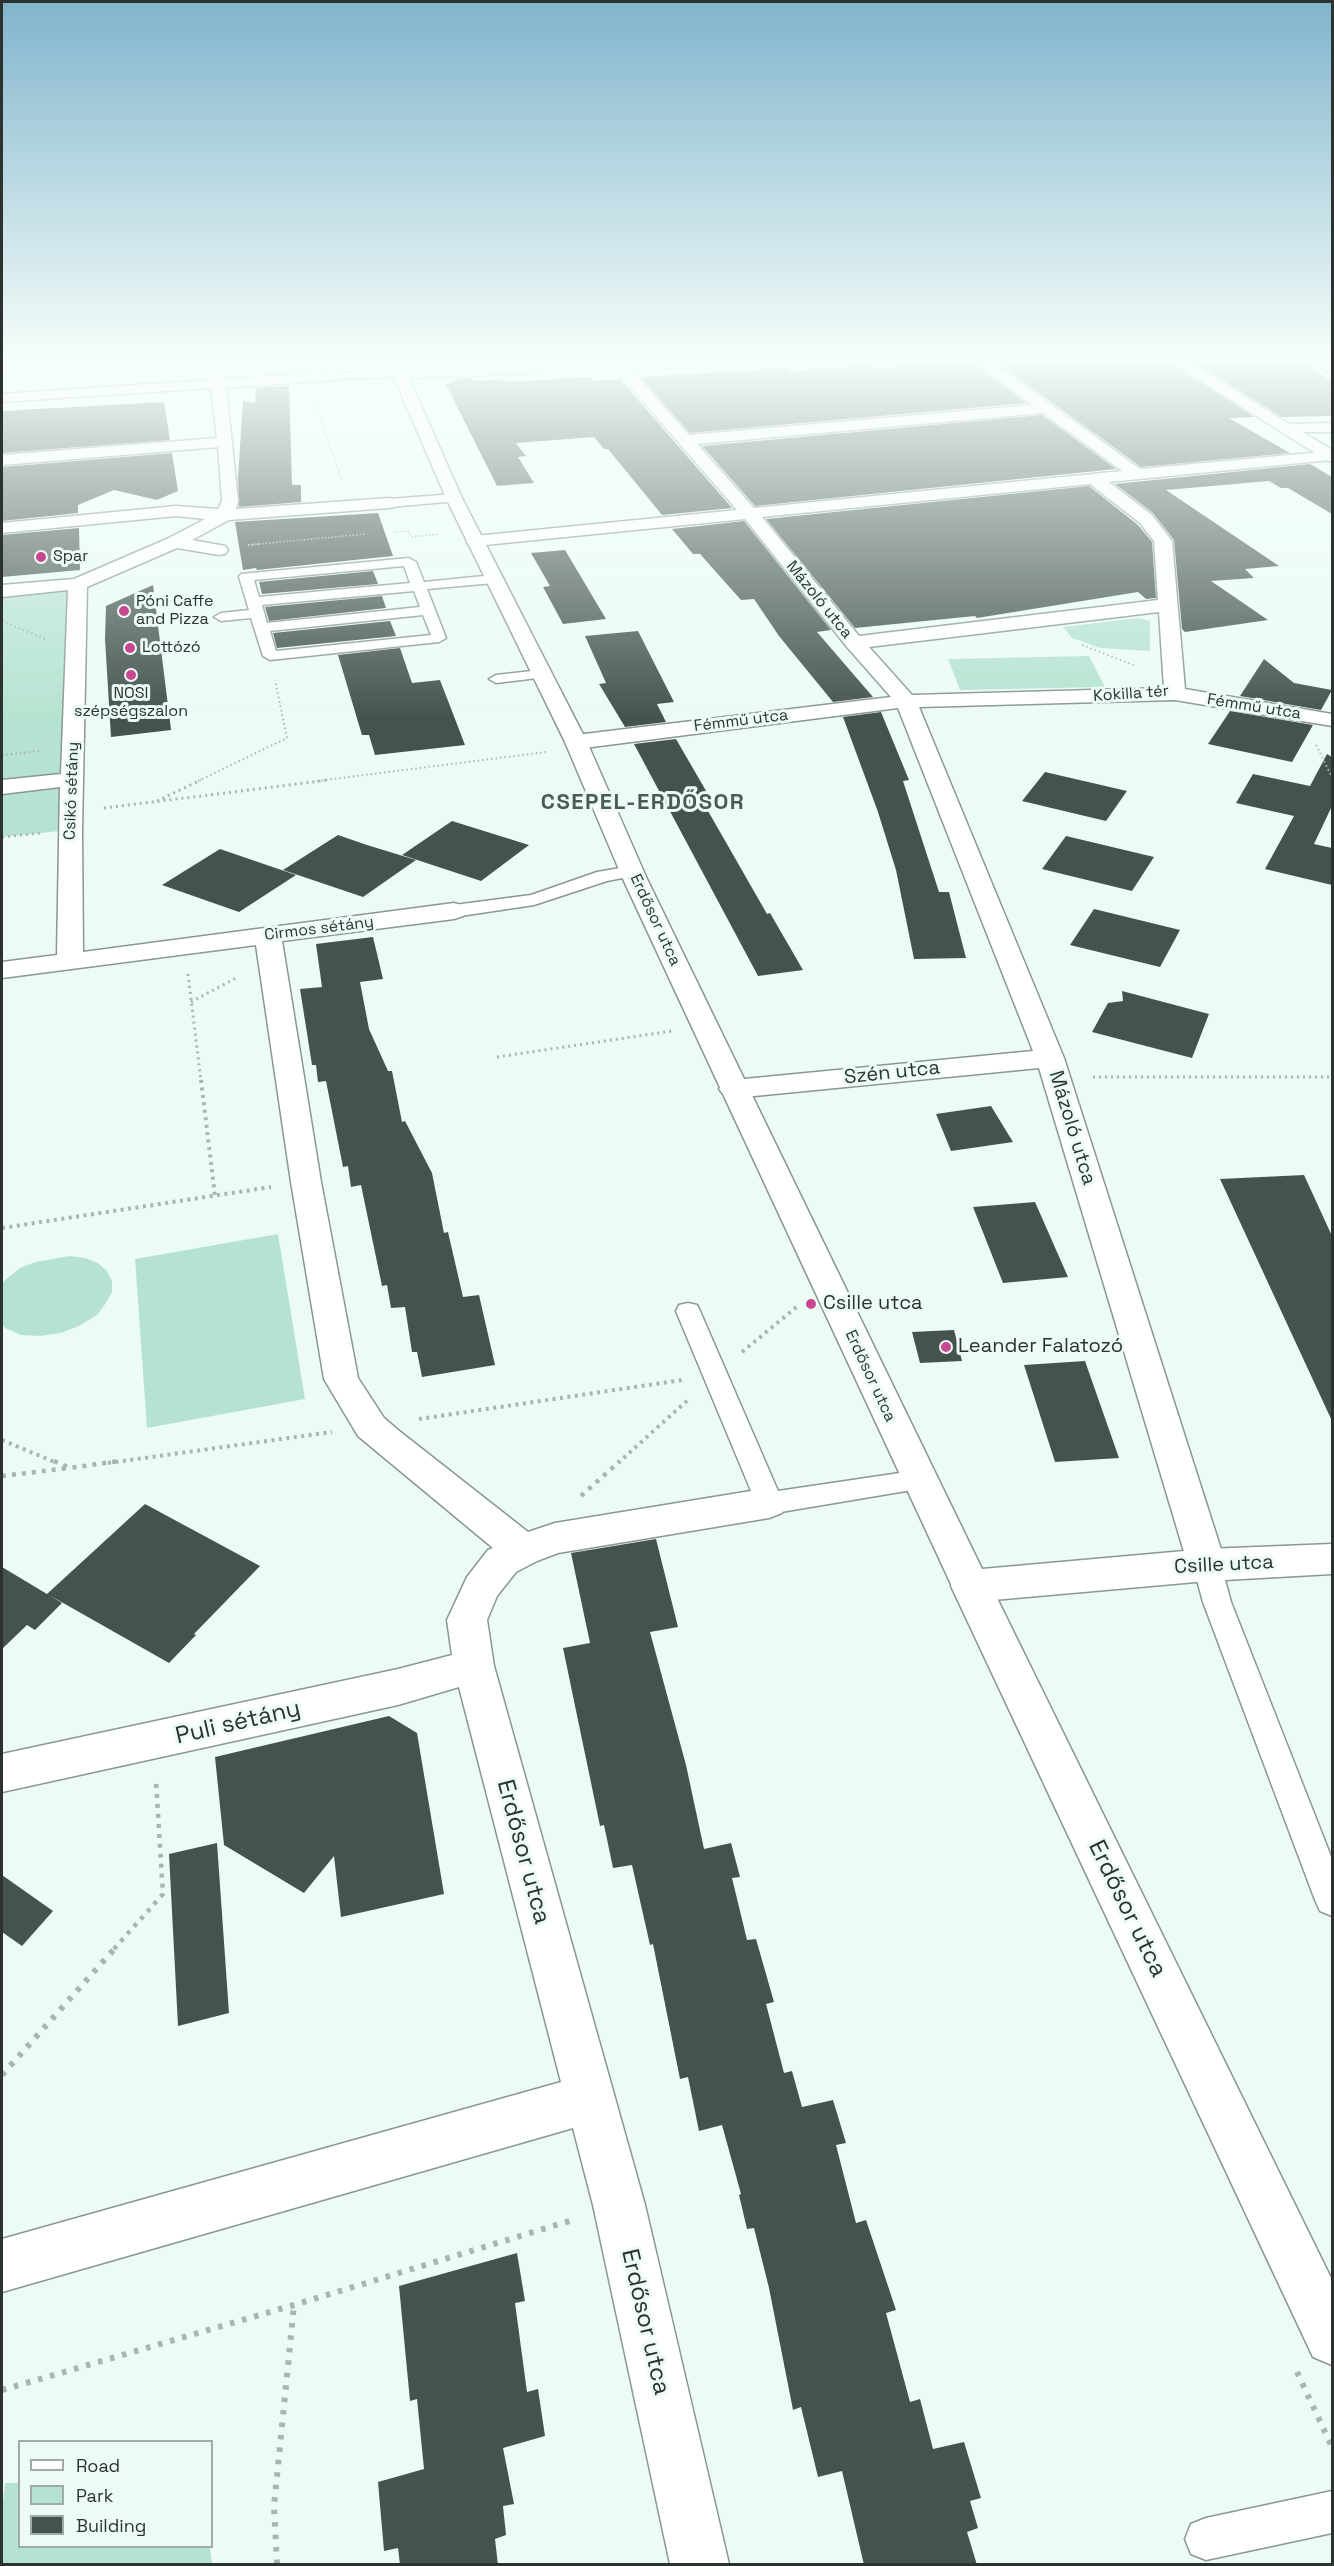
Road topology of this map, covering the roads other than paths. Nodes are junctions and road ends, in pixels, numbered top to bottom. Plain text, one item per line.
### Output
1 (228, 479) edge
2 (446, 479) edge
3 (719, 479) edge
4 (1086, 479) edge
5 (1094, 479) edge
6 (454, 498) junction
7 (389, 503) joint
8 (749, 513) junction
9 (225, 515) junction
10 (2, 528) edge
11 (475, 540) junction
12 (175, 542) junction
13 (219, 550) dead end
14 (494, 579) junction
15 (78, 584) junction
16 (418, 586) junction
17 (2, 591) edge
18 (1168, 605) junction
19 (254, 608) junction
20 (427, 610) junction
21 (221, 617) dead end
22 (260, 628) junction
23 (854, 644) junction
24 (542, 674) junction
25 (496, 679) dead end
26 (1175, 694) junction
27 (906, 701) junction
28 (1332, 720) edge
29 (576, 742) junction
30 (72, 779) junction
31 (2, 787) edge
32 (632, 871) junction
33 (454, 911) joint
34 (270, 947) junction
35 (70, 961) junction
36 (2, 970) edge
37 (1050, 1058) junction
38 (735, 1089) junction
39 (688, 1311) dead end
40 (920, 1480) junction
41 (769, 1503) junction
42 (523, 1550) junction
43 (1332, 1559) edge
44 (1207, 1565) junction
45 (971, 1586) junction
46 (474, 1665) junction
47 (2, 1773) edge
48 (1332, 1900) edge
49 (589, 2099) junction
50 (2, 2266) edge
51 (1332, 2338) edge
52 (1332, 2512) edge
53 (1206, 2539) dead end
54 (700, 2565) edge

1 - 9 street
2 - 6 street, Erdősor utca
3 - 8 street, Mázoló utca
4 - 8 street
5 - 18 street, Kokilla tér
6 - 7 lane
6 - 11 street, Erdősor utca
7 - 9 street
8 - 11 street
8 - 23 street, Mázoló utca
9 - 10 street
9 - 12 street
11 - 14 street, Erdősor utca
12 - 13 street
12 - 15 street
14 - 16 lane
14 - 24 street, Erdősor utca
15 - 17 street
15 - 30 street, Csikó sétány
16 - 19 lane
16 - 19 lane
16 - 20 lane
18 - 23 street
18 - 26 street, Kokilla tér
19 - 21 lane
19 - 22 lane
20 - 22 lane
20 - 22 lane
23 - 27 street
24 - 25 lane
24 - 29 street, Erdősor utca
26 - 27 street, Kokilla tér
26 - 28 street, Fémmű utca
27 - 29 street, Fémmű utca
27 - 37 street, Mázoló utca
29 - 32 street, Erdősor utca
30 - 31 street
30 - 35 street, Csikó sétány
32 - 33 lane, Cirmos sétány
32 - 38 street, Erdősor utca
33 - 34 street, Cirmos sétány
34 - 35 street, Cirmos sétány
34 - 42 street
35 - 36 street, Cirmos sétány
37 - 38 street, Szén utca
37 - 44 street, Mázoló utca
38 - 40 street, Erdősor utca
39 - 41 lane
40 - 41 lane, Erdősor utca
40 - 45 street, Erdősor utca
41 - 42 street, Erdősor utca
42 - 46 street, Erdősor utca
43 - 44 street, Csille utca
44 - 45 street, Csille utca
44 - 48 lane
45 - 51 street, Erdősor utca
46 - 47 street, Puli sétány
46 - 49 street, Erdősor utca
49 - 50 street
49 - 54 street, Erdősor utca
52 - 53 lane

